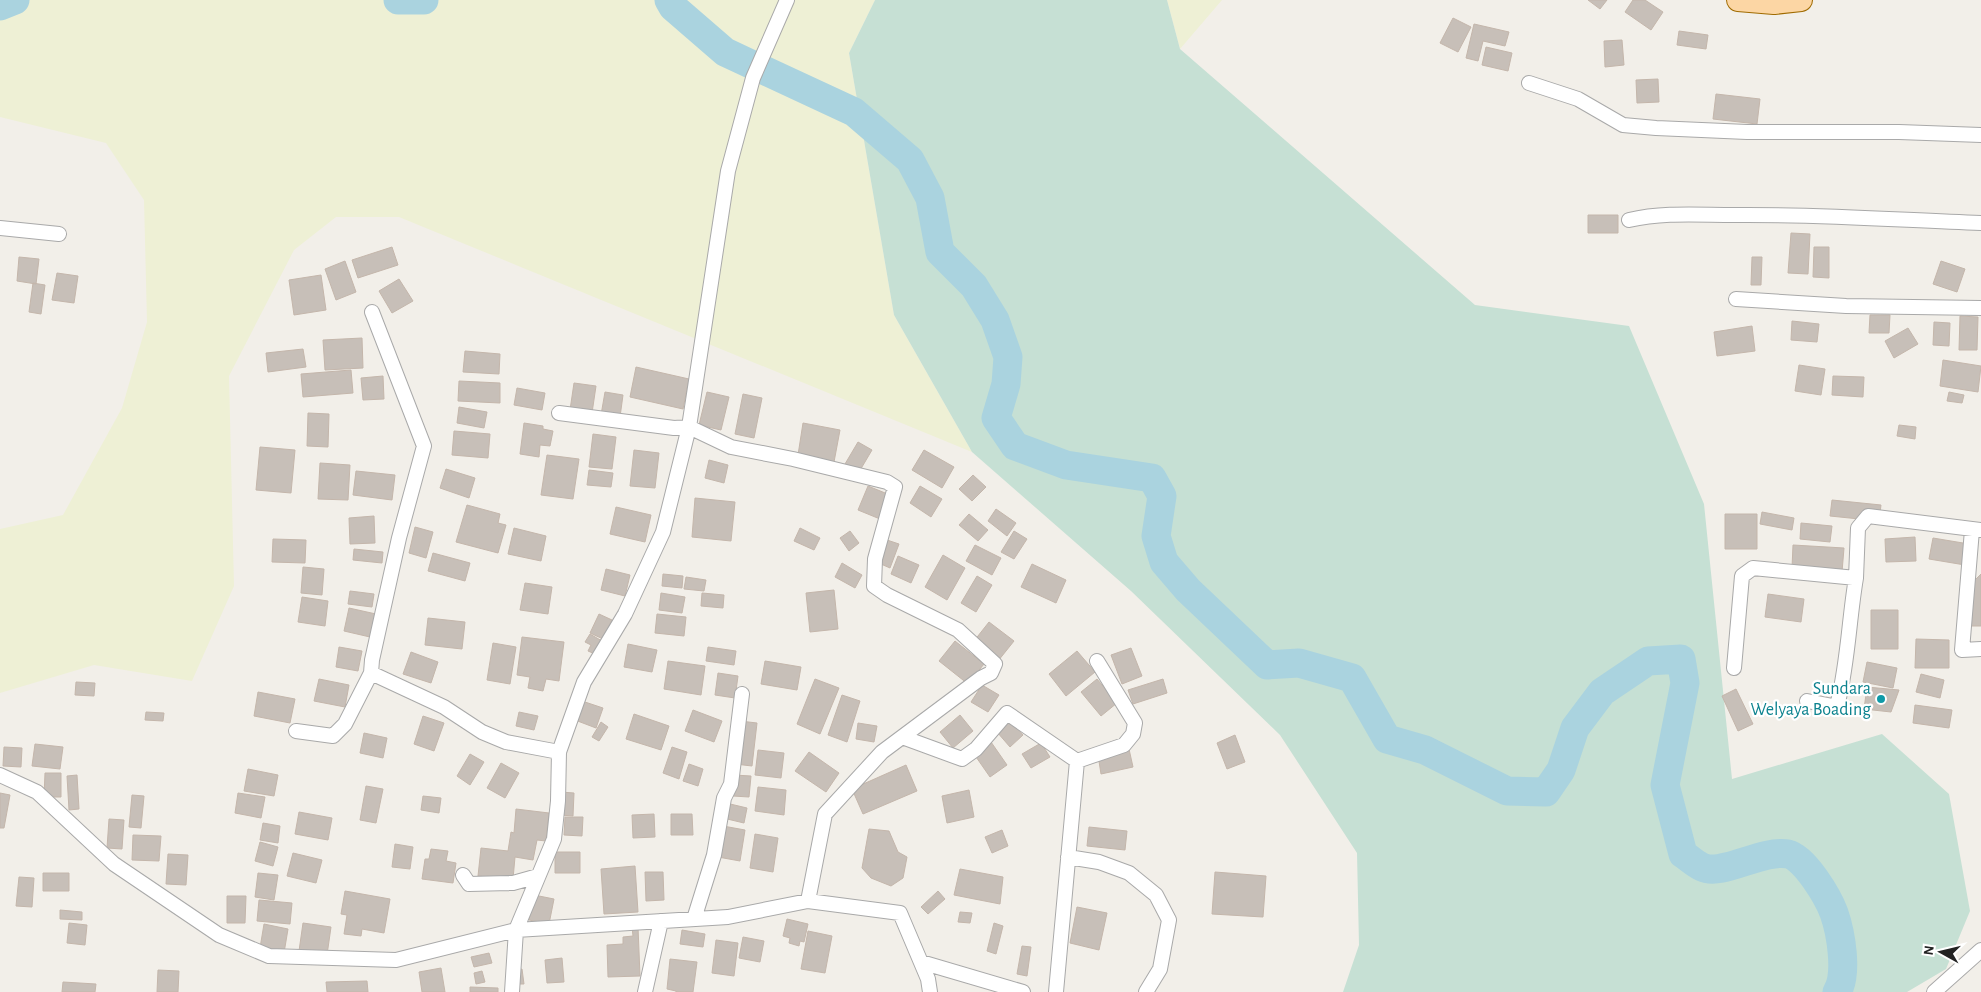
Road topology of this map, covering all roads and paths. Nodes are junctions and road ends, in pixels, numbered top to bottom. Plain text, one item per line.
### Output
1 (787, 0) edge
2 (1738, 0) edge
3 (1801, 0) edge
4 (1530, 83) dead end
5 (1981, 135) edge
6 (1629, 220) dead end
7 (1981, 223) edge
8 (0, 228) edge
9 (59, 234) dead end
10 (1736, 299) dead end
11 (1981, 308) edge
12 (372, 312) dead end
13 (559, 413) dead end
14 (689, 427) junction
15 (1977, 530) edge
16 (1856, 578) junction
17 (1981, 650) edge
18 (1097, 661) dead end
19 (1734, 668) dead end
20 (371, 673) junction
21 (742, 694) dead end
22 (1807, 701) dead end
23 (296, 731) dead end
24 (902, 737) junction
25 (559, 752) junction
26 (1077, 761) junction
27 (0, 775) edge
28 (1068, 857) junction
29 (463, 875) dead end
30 (538, 876) junction
31 (808, 901) junction
32 (694, 919) junction
33 (661, 921) junction
34 (516, 930) junction
35 (1981, 950) edge
36 (921, 962) junction
37 (512, 992) edge
38 (645, 992) edge
39 (930, 992) edge
40 (1023, 992) edge
41 (1056, 992) edge
42 (1146, 992) edge
43 (1934, 992) edge

1 - 14 street
2 - 3 main road
4 - 5 street
6 - 7 street
8 - 9 street
10 - 11 street
12 - 20 street
13 - 14 street
14 - 24 street
14 - 25 street
15 - 16 street
15 - 17 street
16 - 19 street
16 - 22 street
18 - 26 street
20 - 23 street
20 - 25 street
21 - 32 street
24 - 26 street
24 - 31 street
25 - 30 street
26 - 28 street
27 - 34 street
28 - 41 street
28 - 42 street
29 - 30 street
30 - 34 street
31 - 32 street
31 - 36 street
32 - 33 street
33 - 34 street
33 - 38 street
34 - 37 street
35 - 43 street
36 - 39 street
36 - 40 street

